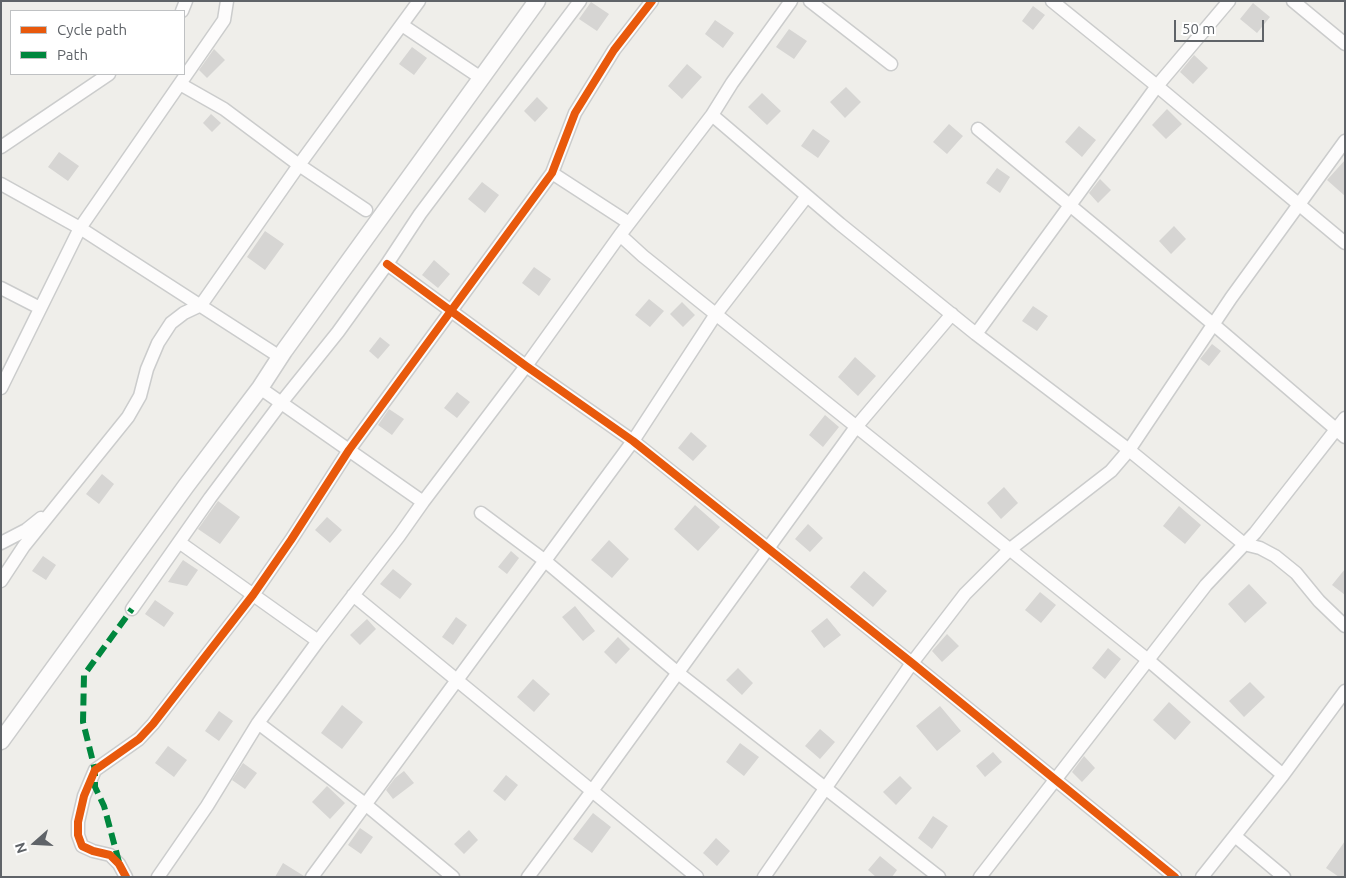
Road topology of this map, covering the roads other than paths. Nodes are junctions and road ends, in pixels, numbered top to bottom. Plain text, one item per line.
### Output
1 (227, 1) edge
2 (420, 1) edge
3 (537, 1) edge
4 (580, 1) edge
5 (652, 1) edge
6 (791, 1) edge
7 (810, 1) edge
8 (1052, 1) edge
9 (1229, 1) edge
10 (1293, 1) edge
11 (402, 24) junction
12 (1345, 44) edge
13 (891, 64) dead end
14 (108, 75) edge
15 (481, 78) junction
16 (180, 84) junction
17 (1157, 86) junction
18 (712, 115) junction
19 (978, 129) dead end
20 (1345, 141) edge
21 (1, 147) edge
22 (299, 165) junction
23 (552, 173) junction
24 (1, 184) edge
25 (807, 196) junction
26 (1298, 203) junction
27 (1069, 206) junction
28 (366, 210) dead end
29 (629, 223) junction
30 (80, 228) junction
31 (620, 235) junction
32 (1345, 243) edge
33 (388, 264) junction
34 (1, 288) edge
35 (201, 305) junction
36 (40, 308) junction
37 (451, 310) junction
38 (716, 314) junction
39 (952, 314) junction
40 (1213, 324) junction
41 (976, 334) junction
42 (280, 357) junction
43 (526, 366) junction
44 (1, 388) edge
45 (260, 388) junction
46 (281, 403) junction
47 (1345, 418) edge
48 (856, 427) junction
49 (1340, 433) edge
50 (633, 441) junction
51 (349, 450) junction
52 (1129, 450) junction
53 (60, 502) junction
54 (423, 502) junction
55 (481, 513) dead end
56 (179, 542) junction
57 (1, 543) edge
58 (1244, 544) junction
59 (768, 548) junction
60 (1009, 550) junction
61 (544, 560) junction
62 (1, 581) edge
63 (253, 595) junction
64 (353, 595) junction
65 (132, 609) dead end
66 (1345, 626) edge
67 (318, 641) junction
68 (1148, 660) junction
69 (912, 663) junction
70 (678, 672) junction
71 (456, 680) junction
72 (1345, 691) edge
73 (258, 723) junction
74 (1, 741) edge
75 (1282, 775) junction
76 (1055, 779) junction
77 (825, 788) junction
78 (592, 791) junction
79 (365, 804) junction
80 (1235, 836) junction
81 (126, 877) edge
82 (158, 877) edge
83 (312, 877) edge
84 (454, 877) edge
85 (528, 877) edge
86 (697, 877) edge
87 (764, 877) edge
88 (939, 877) edge
89 (980, 877) edge
90 (1175, 877) edge
91 (1202, 877) edge
92 (1284, 877) edge

1 - 16 street
2 - 11 street
3 - 15 street
4 - 33 street
5 - 23 street
6 - 18 street
7 - 13 street
8 - 17 street
9 - 17 street
10 - 12 street
11 - 15 street
11 - 22 street
14 - 21 street
15 - 42 street
16 - 22 street
16 - 30 street
17 - 26 street
17 - 27 street
18 - 25 street
18 - 29 street
19 - 27 street
20 - 26 street
22 - 28 street
22 - 35 street
23 - 29 street
23 - 37 street
24 - 30 street
25 - 38 street
25 - 39 street
26 - 32 street
26 - 40 street
27 - 40 street
27 - 41 street
29 - 31 street
30 - 35 street
30 - 36 street
31 - 38 street
31 - 43 street
33 - 37 street
33 - 46 street
34 - 36 street
35 - 42 street
35 - 53 street
36 - 44 street
37 - 43 street
37 - 51 street
38 - 48 street
38 - 50 street
39 - 41 street
39 - 48 street
40 - 49 street
40 - 52 street
41 - 52 street
42 - 45 street
43 - 50 street
43 - 54 street
45 - 46 street
45 - 74 street
46 - 51 street
46 - 56 street
47 - 49 street
48 - 59 street
48 - 60 street
49 - 58 street
50 - 59 street
50 - 61 street
51 - 54 street
51 - 63 street
52 - 58 street
52 - 60 street
53 - 57 street
53 - 62 street
54 - 64 street
55 - 61 street
56 - 63 street
56 - 65 street
58 - 66 street
58 - 68 street
59 - 69 street
59 - 70 street
60 - 68 street
60 - 69 street
61 - 70 street
61 - 71 street
63 - 67 street
63 - 81 street
64 - 67 street
64 - 71 street
67 - 73 street
68 - 75 street
68 - 76 street
69 - 76 street
69 - 77 street
70 - 77 street
70 - 78 street
71 - 78 street
71 - 79 street
72 - 75 street
73 - 79 street
73 - 82 street
75 - 80 street
76 - 89 street
76 - 90 street
77 - 87 street
77 - 88 street
78 - 85 street
78 - 86 street
79 - 83 street
79 - 84 street
80 - 91 street
80 - 92 street

